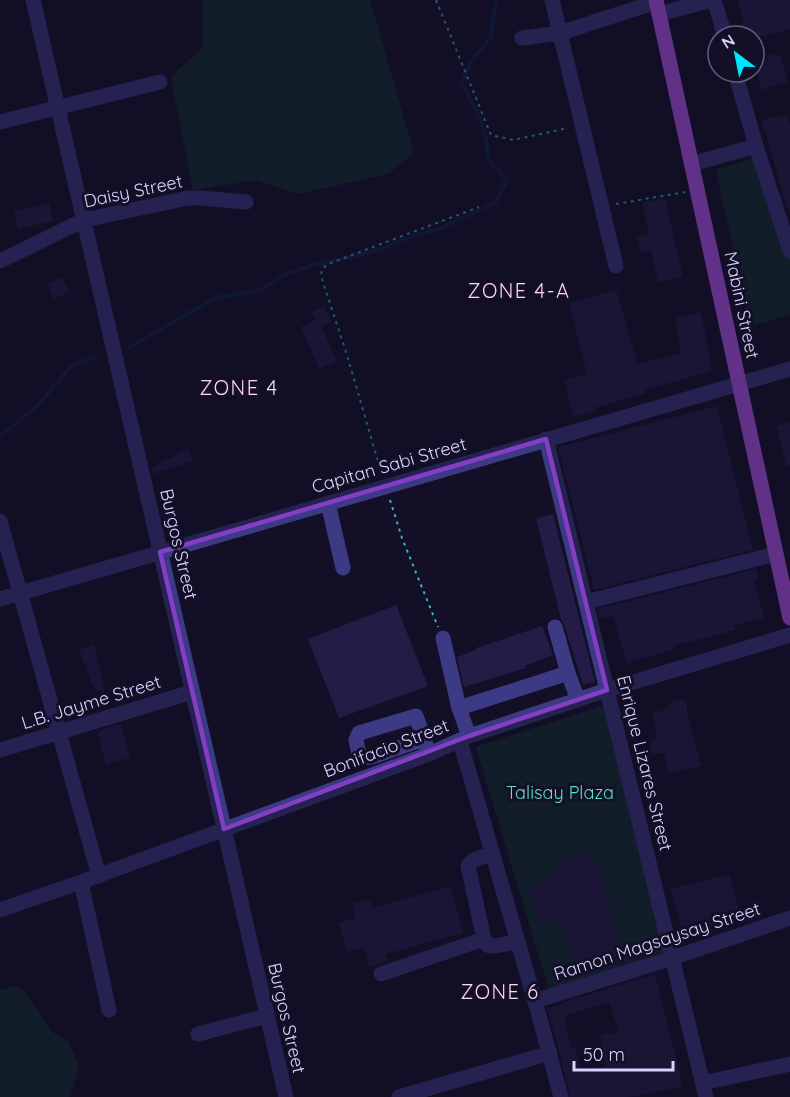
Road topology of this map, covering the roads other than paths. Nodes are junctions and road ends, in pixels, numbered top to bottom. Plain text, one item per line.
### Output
1 (33, 0) edge
2 (552, 0) edge
3 (713, 0) edge
4 (657, 5) edge
5 (721, 24) edge
6 (560, 33) junction
7 (522, 38) dead end
8 (160, 82) dead end
9 (738, 84) edge
10 (58, 107) junction
11 (0, 122) edge
12 (756, 146) junction
13 (692, 164) junction
14 (246, 202) dead end
15 (84, 220) junction
16 (790, 251) edge
17 (0, 261) edge
18 (616, 266) dead end
19 (790, 369) edge
20 (739, 383) junction
21 (546, 439) junction
22 (328, 503) junction
23 (0, 521) edge
24 (160, 552) junction
25 (776, 554) junction
26 (343, 568) dead end
27 (20, 594) junction
28 (0, 599) edge
29 (586, 602) junction
30 (790, 618) edge
31 (555, 627) dead end
32 (790, 634) edge
33 (443, 638) road end
34 (568, 673) junction
35 (607, 690) junction
36 (192, 692) junction
37 (578, 700) junction
38 (459, 708) junction
39 (59, 732) junction
40 (464, 738) junction
41 (424, 739) dead end
42 (0, 750) edge
43 (429, 754) junction
44 (224, 829) junction
45 (493, 855) junction
46 (99, 876) junction
47 (81, 882) junction
48 (0, 910) edge
49 (790, 918) edge
50 (484, 939) junction
51 (518, 942) junction
52 (672, 958) junction
53 (381, 974) dead end
54 (535, 1001) junction
55 (109, 1010) dead end
56 (267, 1016) junction
57 (198, 1034) dead end
58 (550, 1053) junction
59 (790, 1064) edge
60 (705, 1090) edge
61 (286, 1097) edge
62 (399, 1097) edge
63 (561, 1097) edge

1 - 10 street, Burgos Street
2 - 6 street
3 - 4 street
3 - 5 street
4 - 6 street
4 - 13 main road, Mabini Street
6 - 7 street
6 - 18 street
8 - 10 street
9 - 12 street
10 - 11 street
10 - 15 street, Burgos Street
12 - 13 street
12 - 16 street
13 - 20 main road, Mabini Street
14 - 15 street, Daisy Street
15 - 17 street, Daisy Street
15 - 24 street, Burgos Street
19 - 20 street, Capitan Sabi Street
20 - 21 street, Capitan Sabi Street
20 - 25 main road, Mabini Street
21 - 22 street, Capitan Sabi Street
21 - 29 street, Enrique Lizares Street
22 - 24 street, Capitan Sabi Street
22 - 26 street
23 - 27 street
24 - 27 street, Capitan Sabi Street
24 - 36 street, Burgos Street
25 - 29 street
25 - 30 main road, Mabini Street
27 - 28 street, Capitan Sabi Street
27 - 39 street
29 - 35 street, Enrique Lizares Street
31 - 34 street
32 - 35 street, Bonifacio Street
33 - 38 street
34 - 37 street
34 - 38 street
35 - 37 street, Bonifacio Street
35 - 52 street, Enrique Lizares Street
36 - 39 street, L.B. Jayme Street
36 - 44 street, Burgos Street
37 - 40 street, Bonifacio Street
38 - 40 street
39 - 42 street, L.B. Jayme Street
39 - 46 street
40 - 43 street, Bonifacio Street
40 - 45 street
41 - 43 street
43 - 44 street, Bonifacio Street
44 - 46 street, Bonifacio Street
44 - 56 street, Burgos Street
45 - 50 street
45 - 51 street
46 - 47 street, Bonifacio Street
47 - 48 street, Bonifacio Street
47 - 55 street
49 - 52 street, Ramon Magsaysay Street
50 - 51 street
50 - 53 street
51 - 54 street
52 - 54 street, Ramon Magsaysay Street
52 - 60 street, Enrique Lizares Street
54 - 58 street
56 - 57 street
56 - 61 street, Burgos Street
58 - 62 street
58 - 63 street
59 - 60 street

